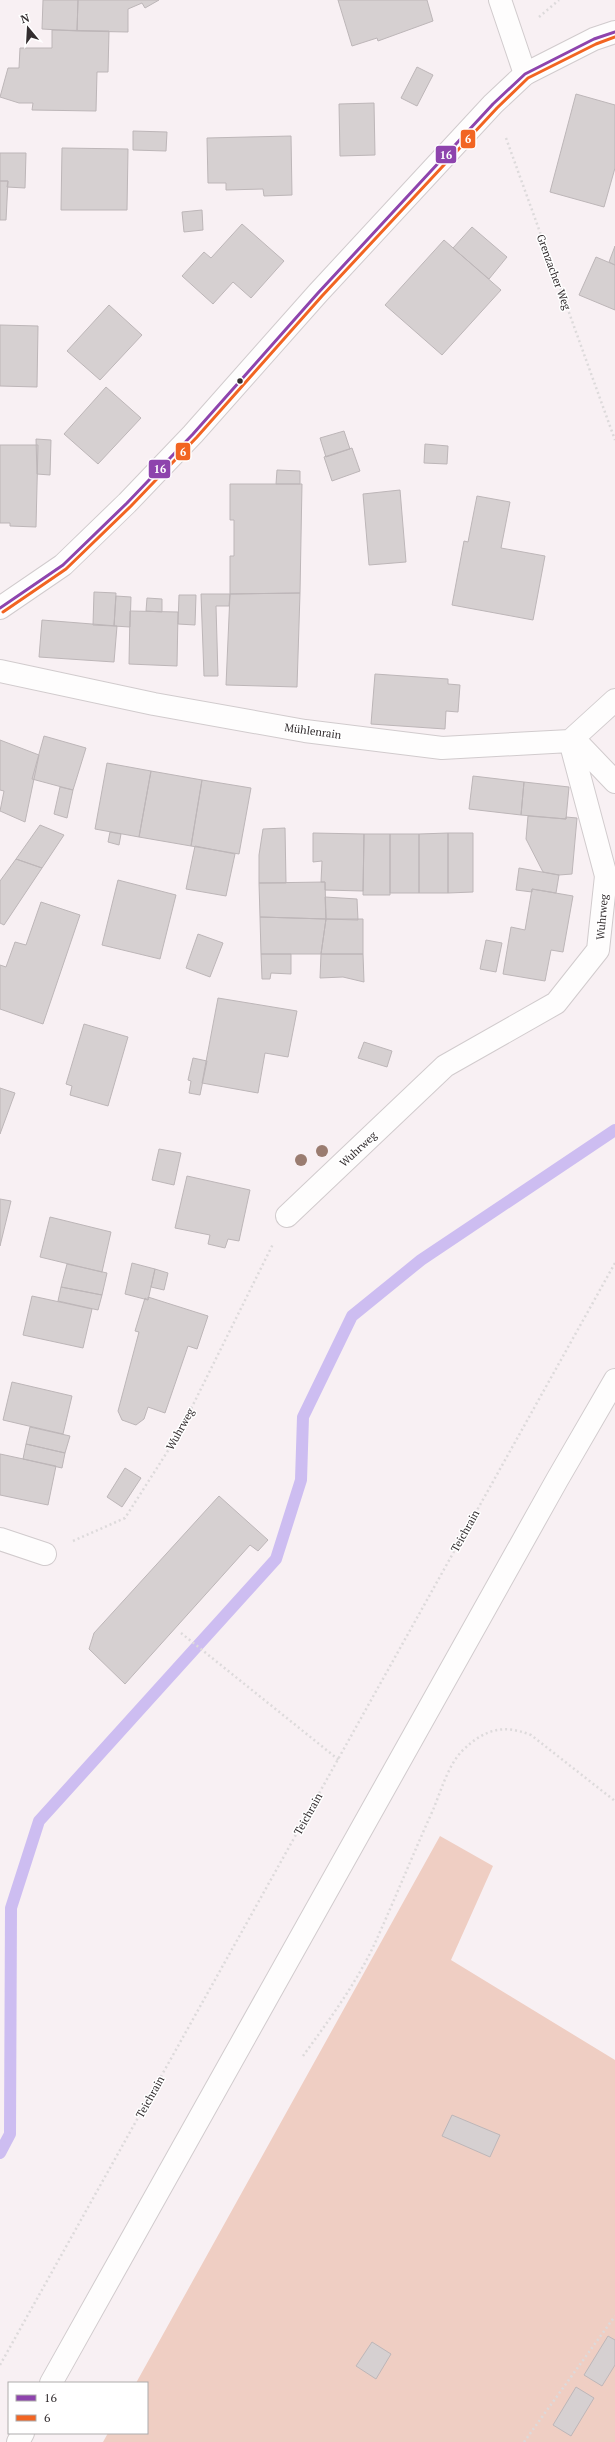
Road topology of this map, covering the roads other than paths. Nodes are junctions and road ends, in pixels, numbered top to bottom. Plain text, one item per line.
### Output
1 (500, 0) edge
2 (615, 32) edge
3 (525, 74) junction
4 (0, 608) edge
5 (0, 671) edge
6 (615, 700) edge
7 (572, 740) junction
8 (615, 782) edge
9 (287, 1216) road end
10 (615, 1380) edge
11 (0, 1538) edge
12 (45, 1554) road end
13 (52, 2382) edge

1 - 3 street
2 - 3 street
3 - 4 street
5 - 7 street, Mühlenrain
6 - 7 street
7 - 8 street
7 - 9 street, Wuhrweg
10 - 13 street
11 - 12 street

